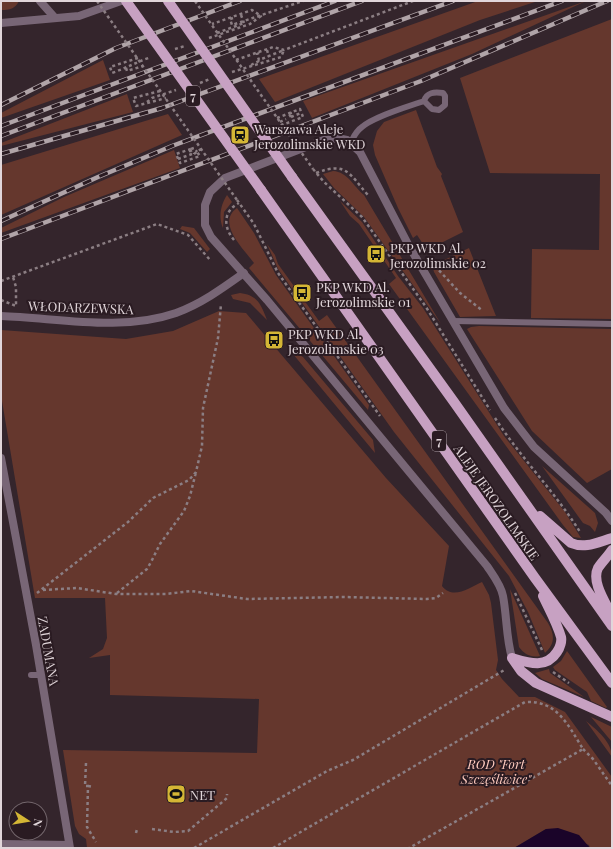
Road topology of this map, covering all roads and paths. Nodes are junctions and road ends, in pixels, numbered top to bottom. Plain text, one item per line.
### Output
1 (40, 1) edge
2 (97, 1) edge
3 (121, 1) edge
4 (126, 1) edge
5 (168, 1) edge
6 (195, 1) edge
7 (302, 1) edge
8 (412, 1) edge
9 (261, 16) junction
10 (54, 18) junction
11 (1, 23) edge
12 (212, 24) junction
13 (218, 33) junction
14 (284, 50) junction
15 (138, 58) junction
16 (236, 60) junction
17 (143, 66) junction
18 (243, 68) junction
19 (160, 91) junction
20 (166, 98) junction
21 (424, 102) dead end
22 (301, 113) junction
23 (291, 117) dead end
24 (277, 118) junction
25 (286, 119) dead end
26 (280, 122) junction
27 (282, 125) junction
28 (351, 142) junction
29 (202, 149) junction
30 (194, 154) junction
31 (178, 158) junction
32 (316, 173) junction
33 (368, 195) dead end
34 (238, 201) junction
35 (254, 224) dead end
36 (234, 240) dead end
37 (211, 260) dead end
38 (434, 264) dead end
39 (244, 273) junction
40 (13, 277) junction
41 (1, 281) edge
42 (1, 300) edge
43 (221, 304) dead end
44 (1, 316) edge
45 (453, 321) junction
46 (494, 322) junction
47 (612, 324) edge
48 (1, 458) edge
49 (196, 472) junction
50 (527, 506) junction
51 (612, 521) edge
52 (612, 538) edge
53 (589, 546) junction
54 (612, 550) edge
55 (535, 578) junction
56 (43, 590) junction
57 (443, 593) dead end
58 (116, 594) junction
59 (27, 598) junction
60 (612, 616) edge
61 (612, 626) edge
62 (512, 658) junction
63 (508, 668) dead end
64 (31, 675) dead end
65 (41, 675) junction
66 (612, 683) edge
67 (563, 711) dead end
68 (561, 715) junction
69 (612, 717) edge
70 (582, 749) junction
71 (86, 763) dead end
72 (88, 786) junction
73 (612, 786) edge
74 (93, 787) dead end
75 (227, 794) dead end
76 (137, 829) dead end
77 (152, 829) dead end
78 (136, 833) dead end
79 (96, 842) dead end
80 (1, 844) edge
81 (70, 846) edge
82 (194, 848) edge
83 (273, 848) edge
84 (409, 848) edge

1 - 10 street
2 - 15 path, bridge
3 - 10 street
4 - 55 main road, ALEJE JEROZOLIMSKIE / 7, bridge
5 - 50 main road, ALEJE JEROZOLIMSKIE, bridge
6 - 12 path, bridge
7 - 9 path
8 - 14 path
9 - 12 path
9 - 13 path, bridge
10 - 11 street
12 - 13 path, bridge
13 - 16 path, bridge
14 - 16 path
14 - 18 path, bridge
15 - 17 path, bridge
15 - 17 path
16 - 18 path, bridge
17 - 19 path, bridge
18 - 24 path, bridge
19 - 20 path, bridge
19 - 20 path
20 - 29 path, bridge
21 - 28 lane
22 - 23 path
22 - 24 path
22 - 27 path
24 - 26 path, bridge
25 - 26 path, bridge
26 - 27 path, bridge
27 - 32 path, bridge
28 - 39 street
28 - 45 street
29 - 30 path, bridge
29 - 34 path, bridge
30 - 31 path
30 - 31 path
30 - 31 path, bridge
32 - 33 path
32 - 53 path
34 - 35 path
34 - 36 path
37 - 40 path
38 - 46 path
39 - 44 street, WŁODARZEWSKA
39 - 62 street
40 - 41 path
40 - 42 path
43 - 49 path
45 - 46 lane
45 - 51 street
46 - 47 lane
48 - 59 street, ZADUMANA
49 - 56 path
49 - 58 path
50 - 53 main road
50 - 61 main road, ALEJE JEROZOLIMSKIE
52 - 53 main road
54 - 60 main road
55 - 62 main road
55 - 66 main road, ALEJE JEROZOLIMSKIE / 7
56 - 58 path
56 - 59 path
57 - 58 path
59 - 65 street, ZADUMANA
62 - 69 main road
63 - 82 path
64 - 65 lane
65 - 81 street, ZADUMANA
67 - 68 path
68 - 70 path
68 - 83 path
70 - 73 path
70 - 84 path
71 - 72 path
72 - 74 path
72 - 79 path
75 - 77 path
76 - 78 path
80 - 81 street

